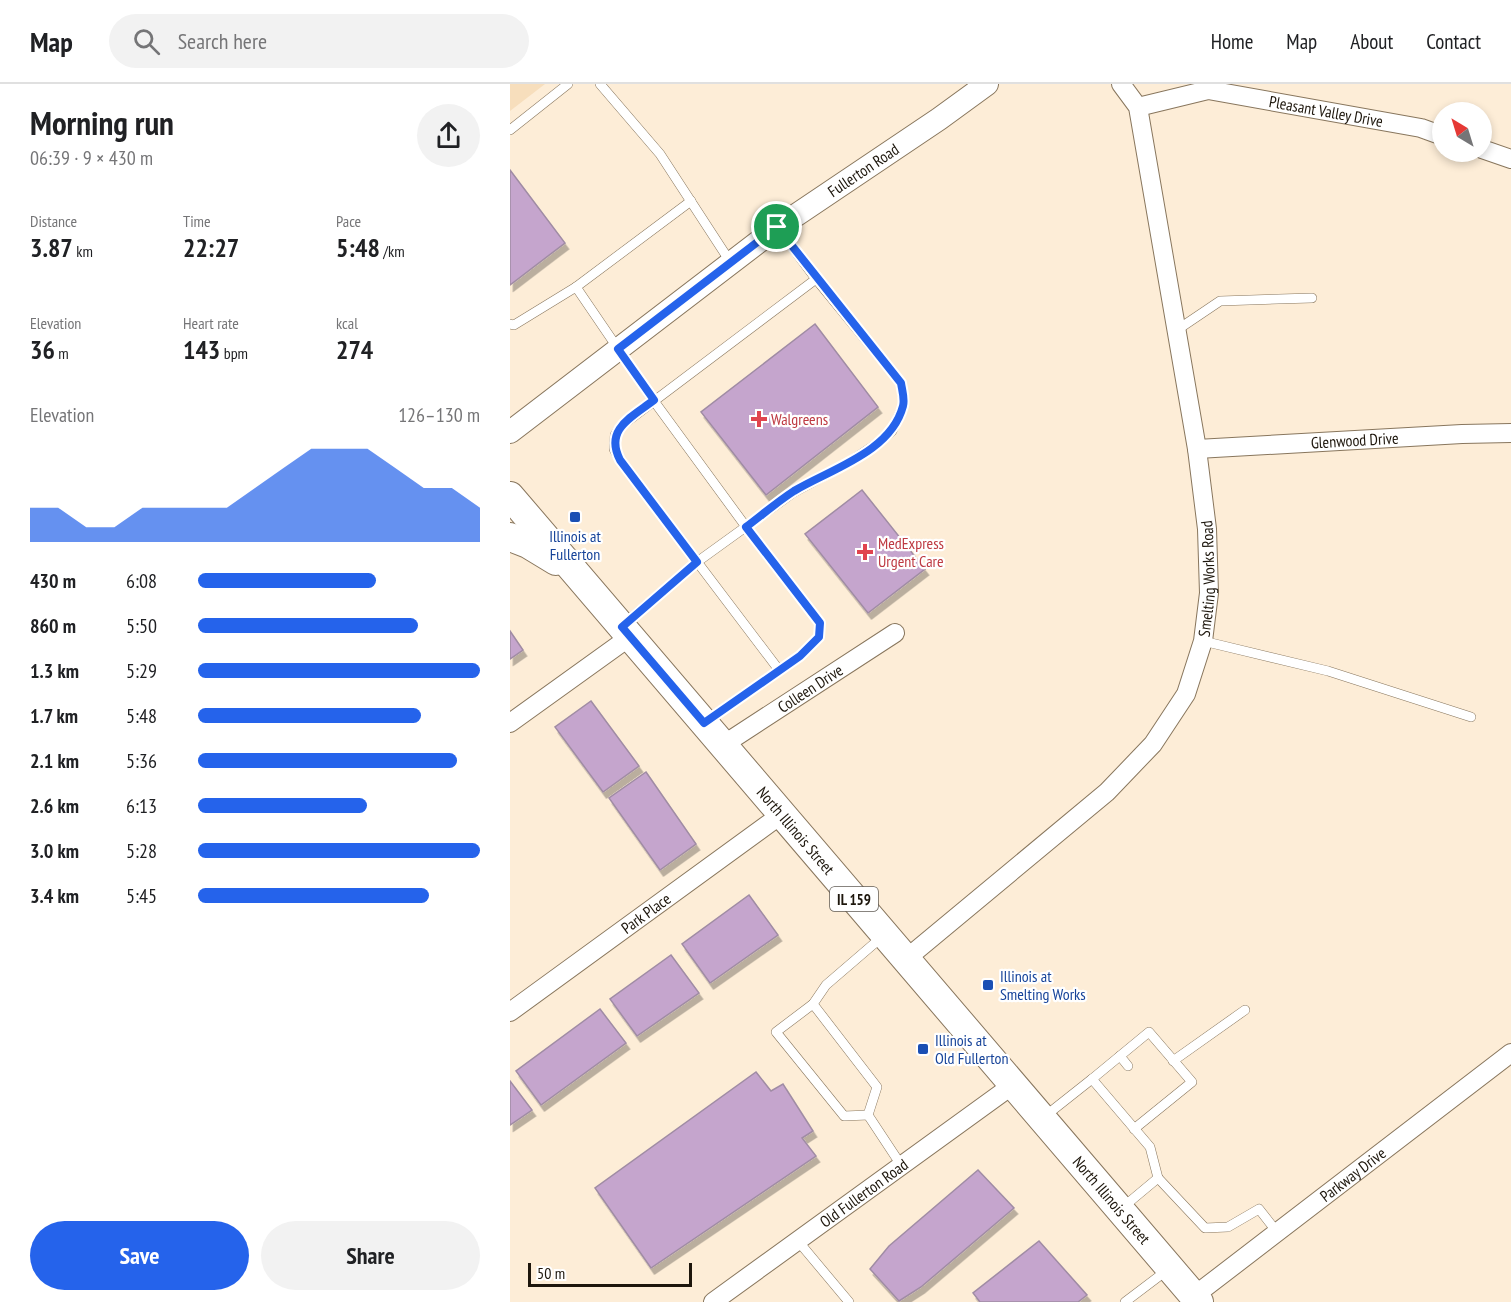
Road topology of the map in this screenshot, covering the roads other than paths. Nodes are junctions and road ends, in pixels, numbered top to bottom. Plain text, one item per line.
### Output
1 (568, 84) edge
2 (600, 84) edge
3 (987, 84) edge
4 (1121, 84) edge
5 (1137, 107) junction
6 (510, 130) edge
7 (1432, 132) edge
8 (1492, 152) edge
9 (1511, 159) edge
10 (691, 201) junction
11 (777, 227) junction
12 (731, 263) junction
13 (816, 279) junction
14 (576, 287) junction
15 (1312, 298) dead end
16 (510, 324) edge
17 (1177, 330) junction
18 (618, 349) junction
19 (654, 400) junction
20 (510, 432) edge
21 (1511, 433) edge
22 (1197, 448) junction
23 (510, 496) edge
24 (746, 527) junction
25 (510, 537) edge
26 (697, 562) junction
27 (575, 572) junction
28 (626, 632) junction
29 (895, 633) dead end
30 (1203, 641) junction
31 (779, 670) junction
32 (1471, 717) dead end
33 (510, 723) edge
34 (704, 723) junction
35 (723, 745) junction
36 (782, 814) junction
37 (885, 934) junction
38 (906, 959) junction
39 (813, 1004) junction
40 (1245, 1010) dead end
41 (510, 1012) edge
42 (1511, 1053) edge
43 (1120, 1056) junction
44 (1173, 1061) junction
45 (1128, 1066) dead end
46 (1092, 1079) junction
47 (1014, 1084) junction
48 (1155, 1098) dead end
49 (1162, 1107) junction
50 (868, 1115) junction
51 (1043, 1118) junction
52 (1134, 1129) junction
53 (901, 1166) junction
54 (1158, 1178) junction
55 (1120, 1209) junction
56 (1278, 1232) junction
57 (798, 1241) junction
58 (1170, 1268) junction
59 (1196, 1299) edge
60 (713, 1302) edge
61 (849, 1302) edge
62 (1125, 1302) edge

1 - 6 lane
2 - 10 lane
3 - 11 street, Fullerton Road
4 - 5 street, Smelting Works Road
5 - 7 street, Pleasant Valley Drive
5 - 17 street, Smelting Works Road
8 - 9 street
10 - 12 lane
10 - 14 lane
11 - 12 street, Fullerton Road
11 - 13 lane
12 - 18 street, Fullerton Road
13 - 19 lane
13 - 24 lane
14 - 16 lane
14 - 18 lane
15 - 17 lane
17 - 22 street, Smelting Works Road
18 - 19 lane
18 - 20 street, Fullerton Road
19 - 24 lane
19 - 26 lane
21 - 22 street, Glenwood Drive
22 - 30 street, Smelting Works Road
23 - 27 main road, North Illinois Street / IL 159
24 - 26 lane
24 - 31 lane
25 - 27 main road
26 - 28 lane
26 - 31 lane
27 - 28 main road, North Illinois Street / IL 159
28 - 33 street
28 - 34 main road, North Illinois Street / IL 159
29 - 35 street, Colleen Drive
30 - 32 lane
30 - 38 street, Smelting Works Road
31 - 34 lane
34 - 35 main road, North Illinois Street / IL 159
35 - 36 main road, North Illinois Street / IL 159
36 - 37 main road, North Illinois Street / IL 159
36 - 41 street, Park Place
37 - 38 main road, North Illinois Street / IL 159
37 - 39 lane
38 - 47 main road, North Illinois Street / IL 159
39 - 50 lane
39 - 50 lane
40 - 44 lane
42 - 56 street, Parkway Drive
43 - 44 lane
43 - 45 lane
43 - 46 lane
44 - 49 lane
46 - 51 lane
46 - 52 lane
47 - 51 main road, North Illinois Street / IL 159
47 - 53 street, Old Fullerton Road
48 - 49 lane
49 - 52 lane
50 - 53 lane
51 - 55 main road, North Illinois Street / IL 159
52 - 54 lane
53 - 57 street, Old Fullerton Road
54 - 55 lane
54 - 56 lane
55 - 58 main road, North Illinois Street / IL 159
56 - 59 street, Parkway Drive
57 - 60 street, Old Fullerton Road
57 - 61 lane
58 - 59 main road, North Illinois Street / IL 159
58 - 62 lane

